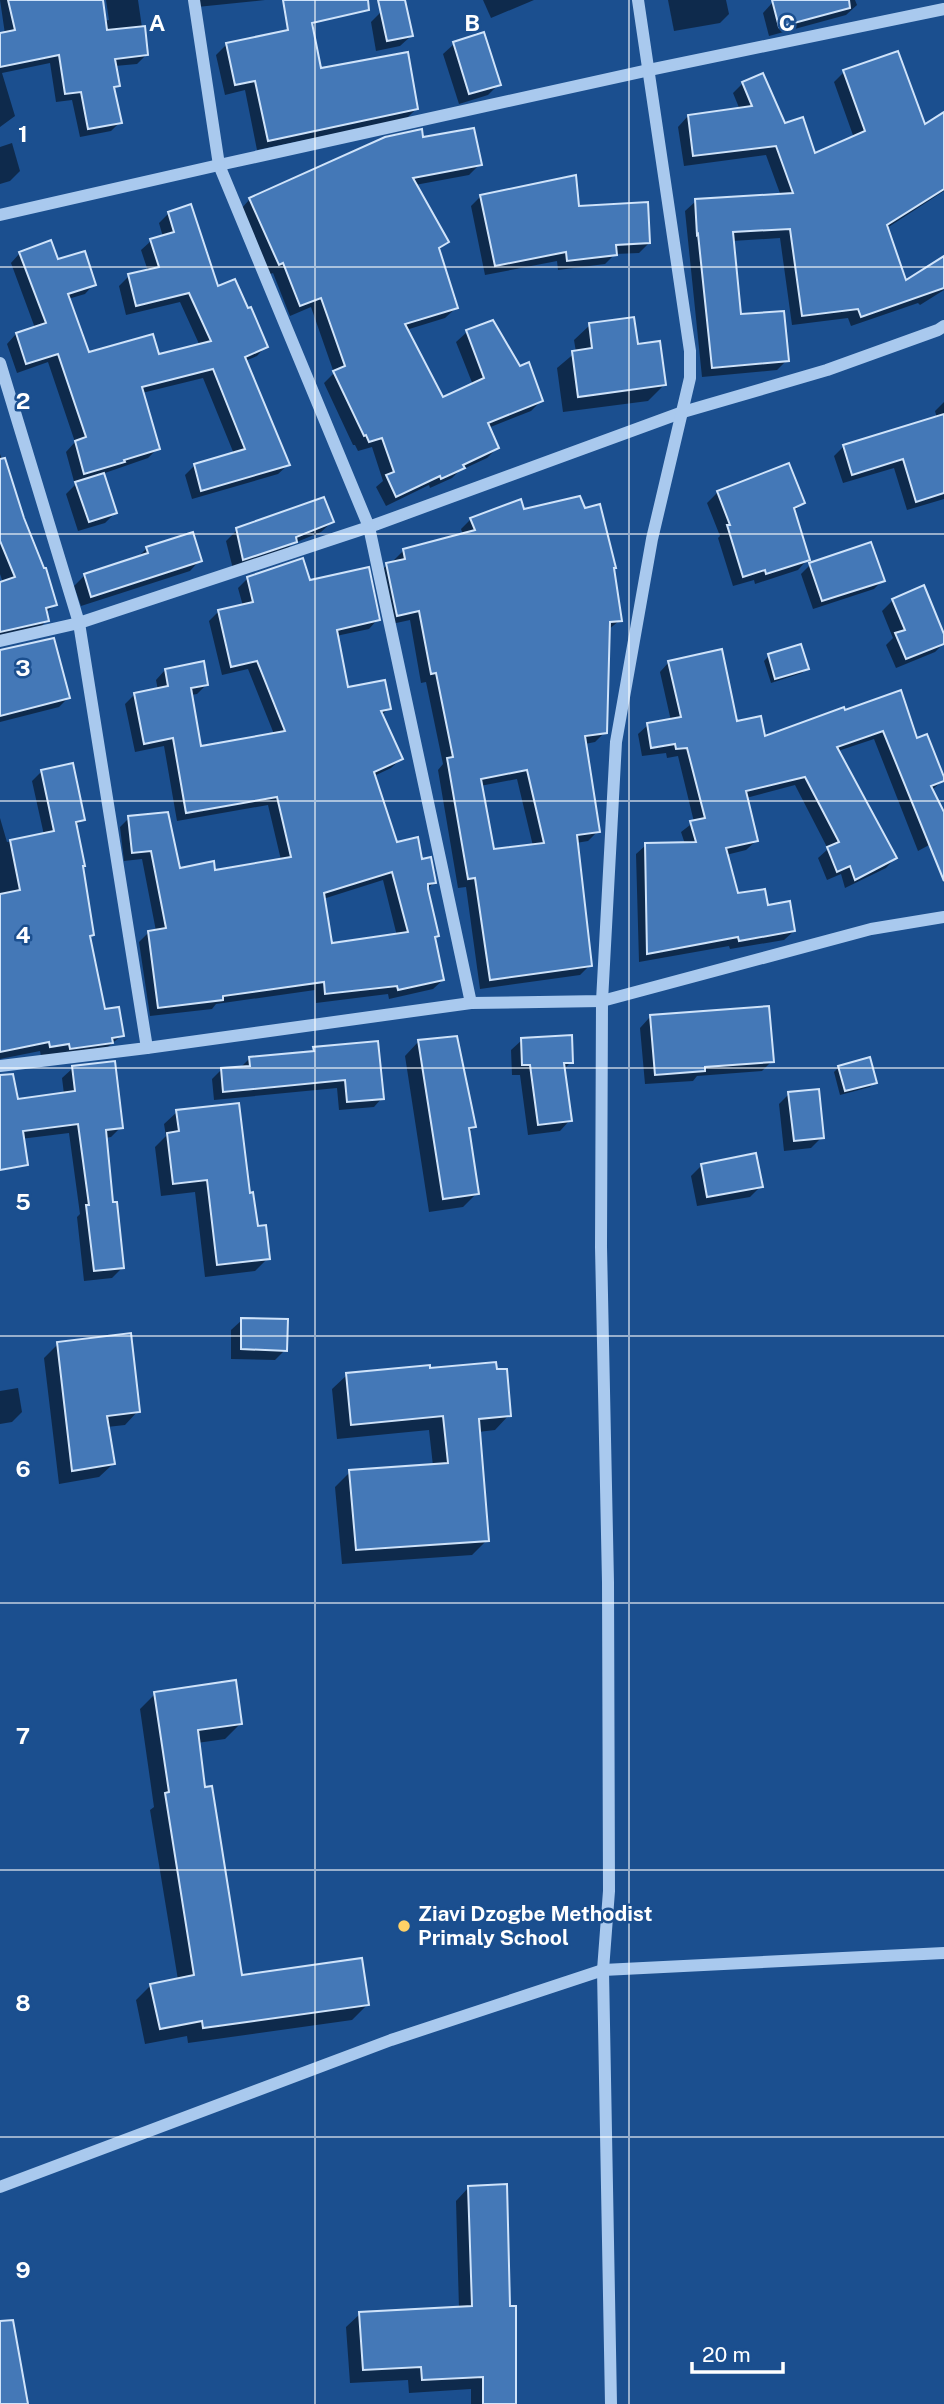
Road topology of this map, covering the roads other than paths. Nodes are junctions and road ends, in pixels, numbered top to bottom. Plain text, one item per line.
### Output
1 (194, 0) edge
2 (638, 0) edge
3 (944, 9) edge
4 (649, 70) junction
5 (219, 165) junction
6 (0, 215) edge
7 (944, 326) edge
8 (0, 363) edge
9 (683, 412) junction
10 (369, 527) junction
11 (79, 623) junction
12 (0, 641) edge
13 (944, 917) edge
14 (602, 1001) junction
15 (471, 1003) junction
16 (147, 1048) junction
17 (0, 1066) edge
18 (944, 1953) edge
19 (603, 1970) junction
20 (0, 2188) edge
21 (611, 2404) edge

1 - 5 street
2 - 4 street
3 - 4 street
4 - 5 street
4 - 9 street
5 - 6 street
5 - 10 street
7 - 9 street
8 - 11 street
9 - 10 street
9 - 14 street
10 - 11 street
10 - 15 street
11 - 12 street
11 - 16 street
13 - 14 street
14 - 15 street
14 - 19 street
15 - 16 street
16 - 17 street
18 - 19 street
19 - 20 street
19 - 21 street

